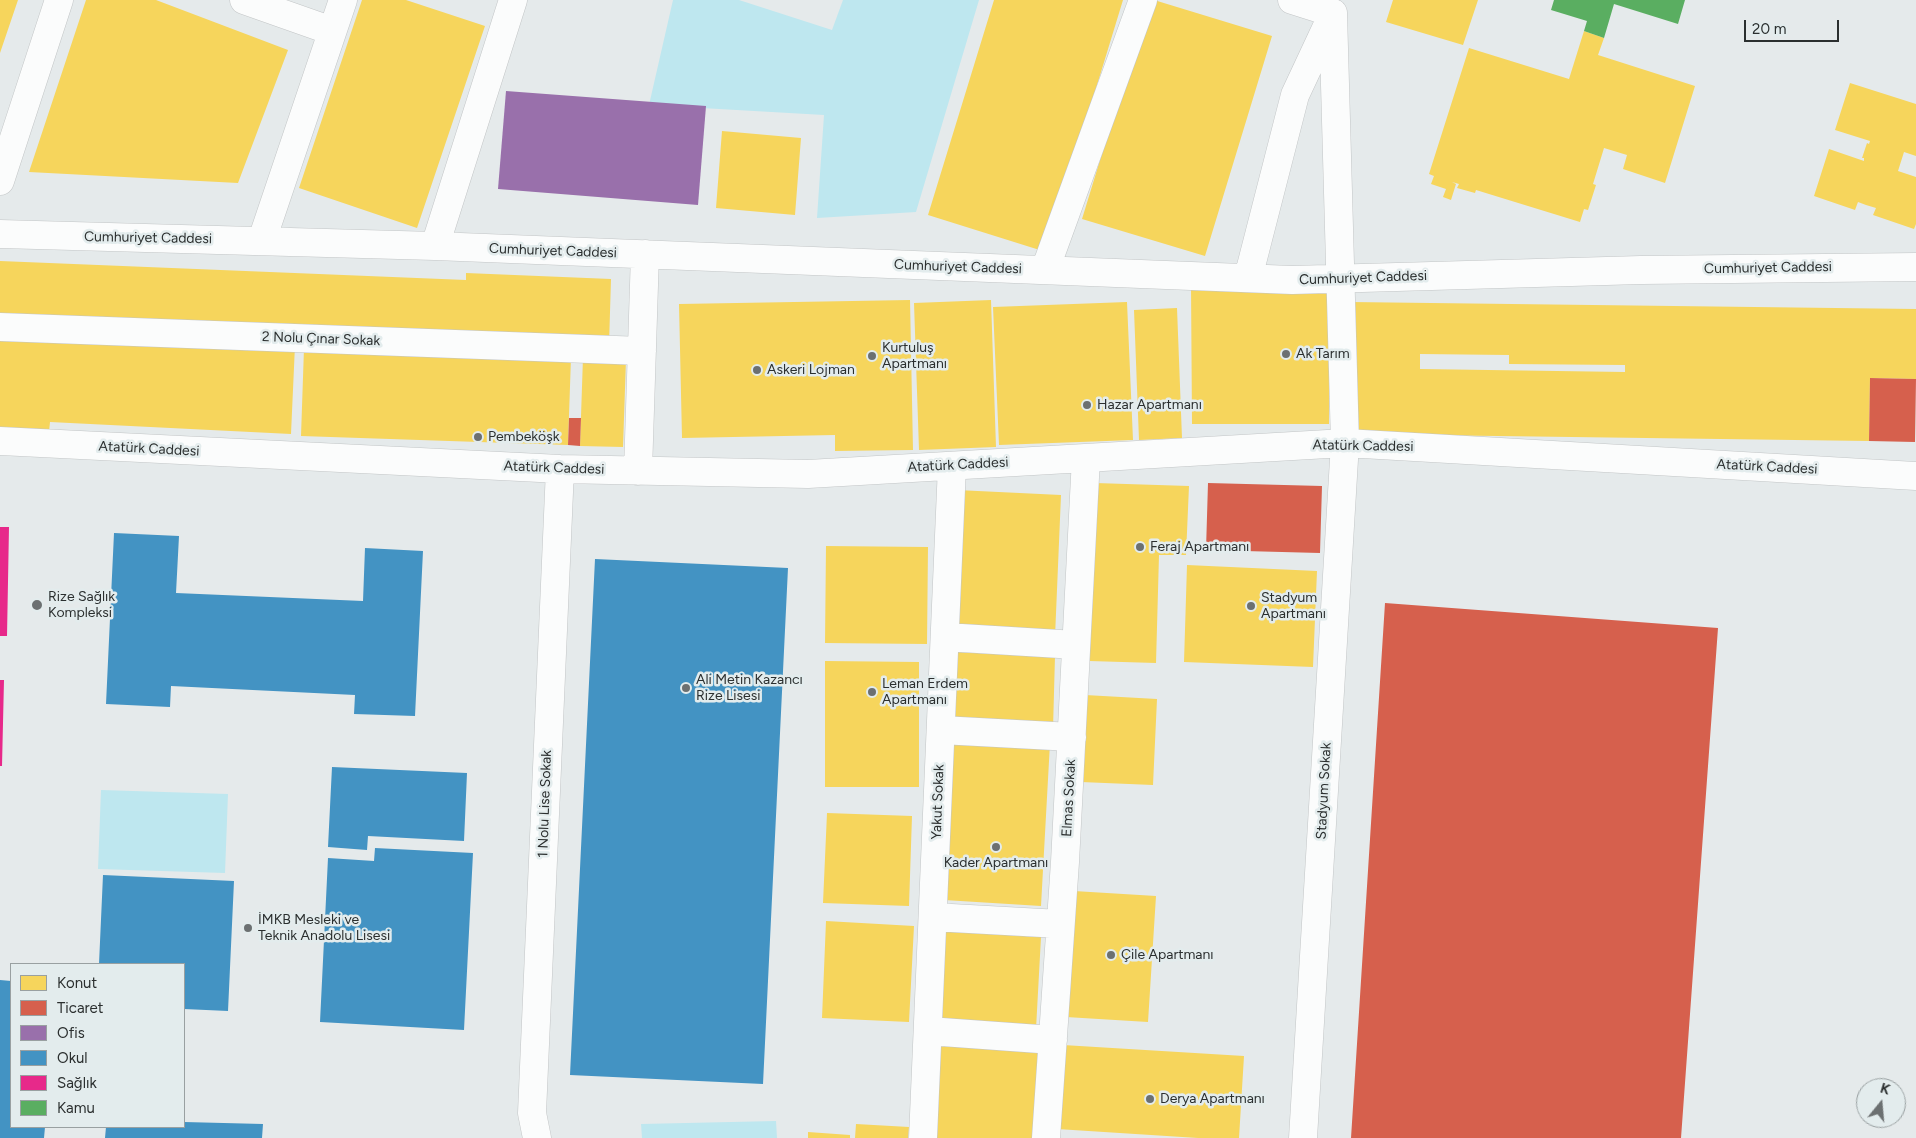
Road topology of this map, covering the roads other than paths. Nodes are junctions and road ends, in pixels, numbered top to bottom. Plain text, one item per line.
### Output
1 (59, 0) edge
2 (244, 0) edge
3 (343, 0) edge
4 (513, 0) edge
5 (1143, 0) edge
6 (1292, 0) edge
7 (1335, 7) edge
8 (332, 31) junction
9 (0, 180) edge
10 (0, 234) edge
11 (262, 240) junction
12 (435, 246) junction
13 (645, 254) junction
14 (1916, 267) edge
15 (1045, 270) junction
16 (1248, 278) junction
17 (1340, 278) junction
18 (0, 327) edge
19 (642, 351) junction
20 (0, 441) edge
21 (1345, 443) junction
22 (1086, 458) junction
23 (952, 466) junction
24 (560, 469) junction
25 (638, 471) junction
26 (1916, 476) edge
27 (945, 637) junction
28 (1076, 645) junction
29 (941, 730) junction
30 (1072, 737) junction
31 (933, 917) junction
32 (1060, 924) junction
33 (928, 1032) junction
34 (1053, 1040) junction
35 (537, 1138) edge
36 (923, 1138) edge
37 (1046, 1138) edge
38 (1303, 1138) edge

1 - 9 street
2 - 8 street
3 - 8 street
4 - 12 street
5 - 15 street
6 - 7 street
7 - 16 street
7 - 17 street, Stadyum Sokak
8 - 11 street
10 - 11 street, Cumhuriyet Caddesi
11 - 12 street, Cumhuriyet Caddesi
12 - 13 street, Cumhuriyet Caddesi
13 - 15 street, Cumhuriyet Caddesi
13 - 19 street
14 - 17 street, Cumhuriyet Caddesi
15 - 16 street, Cumhuriyet Caddesi
16 - 17 street, Cumhuriyet Caddesi
17 - 21 street, Stadyum Sokak
18 - 19 street, 2 Nolu Çınar Sokak
19 - 25 street
20 - 24 street, Atatürk Caddesi
21 - 22 street, Atatürk Caddesi
21 - 26 street, Atatürk Caddesi
21 - 38 street, Stadyum Sokak
22 - 23 street, Atatürk Caddesi
22 - 28 street, Elmas Sokak
23 - 25 street, Atatürk Caddesi
23 - 27 street, Yakut Sokak
24 - 25 street, Atatürk Caddesi
24 - 35 street, 1 Nolu Lise Sokak
27 - 28 street
27 - 29 street, Yakut Sokak
28 - 30 street, Elmas Sokak
29 - 30 street
29 - 31 street, Yakut Sokak
30 - 32 street, Elmas Sokak
31 - 32 street
31 - 33 street, Yakut Sokak
32 - 34 street, Elmas Sokak
33 - 34 street
33 - 36 street, Yakut Sokak
34 - 37 street, Elmas Sokak

